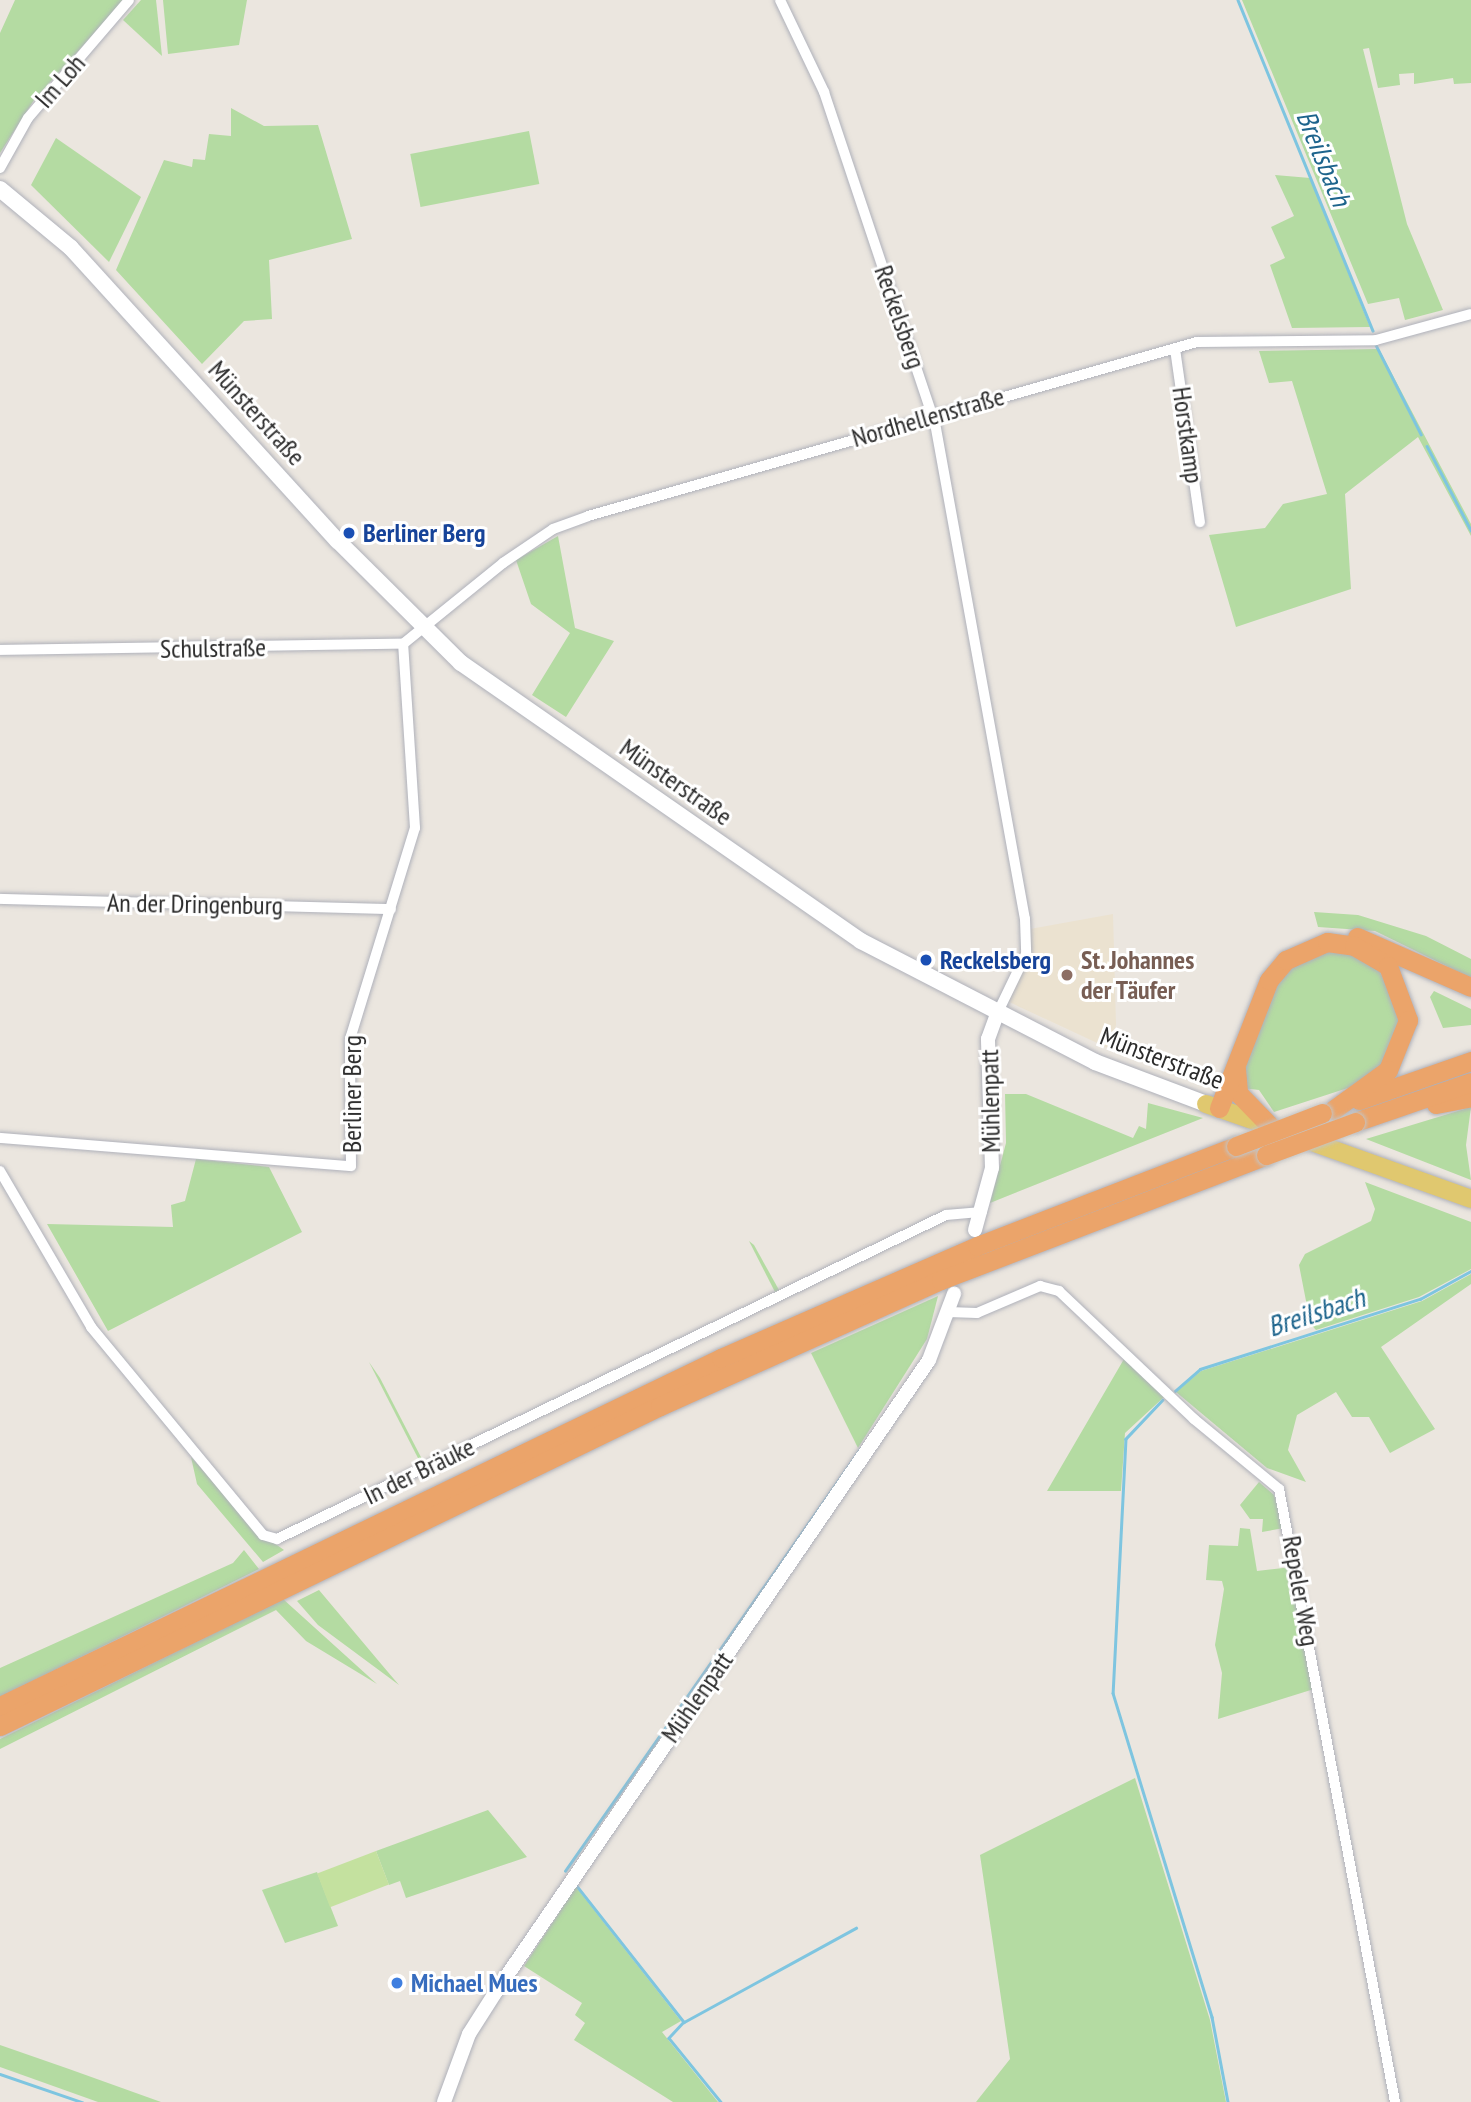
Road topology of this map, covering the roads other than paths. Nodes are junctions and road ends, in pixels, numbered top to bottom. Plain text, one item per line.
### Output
1 (129, 0) edge
2 (780, 0) edge
3 (0, 168) edge
4 (0, 189) edge
5 (1471, 314) edge
6 (1175, 349) junction
7 (933, 415) junction
8 (1200, 522) dead end
9 (422, 630) junction
10 (403, 644) junction
11 (0, 650) edge
12 (0, 899) edge
13 (391, 909) junction
14 (1471, 986) edge
15 (997, 1014) junction
16 (1240, 1051) junction
17 (1471, 1061) edge
18 (1471, 1082) edge
19 (1471, 1097) edge
20 (1212, 1106) junction
21 (1327, 1112) junction
22 (1360, 1120) junction
23 (1272, 1128) junction
24 (0, 1138) edge
25 (0, 1171) edge
26 (1471, 1199) edge
27 (982, 1212) junction
28 (975, 1230) dead end
29 (954, 1294) dead end
30 (948, 1312) junction
31 (0, 1706) edge
32 (0, 1726) edge
33 (444, 2102) edge
34 (1395, 2102) edge

1 - 3 street, Im Loh
2 - 7 street, Reckelsberg
4 - 9 main road, Münsterstraße
5 - 6 street, Nordhellenstraße
6 - 7 street, Nordhellenstraße
6 - 8 street, Horstkamp
7 - 9 street, Nordhellenstraße
7 - 15 street, Reckelsberg
9 - 10 street
9 - 15 main road, Münsterstraße
10 - 11 street, Schulstraße
10 - 13 street, Berliner Berg
12 - 13 street, An der Dringenburg
13 - 24 street, Berliner Berg
14 - 20 highway
15 - 20 main road, Münsterstraße
15 - 27 street, Mühlenpatt
16 - 20 highway
16 - 21 highway
16 - 23 highway
17 - 21 highway
18 - 22 highway
19 - 22 highway
20 - 23 main road, Münsterstraße
21 - 31 highway, bridge
22 - 32 highway, bridge
23 - 26 main road, Münsterstraße
25 - 27 street, In der Bräuke
27 - 28 street, Mühlenpatt
29 - 30 street, Mühlenpatt
30 - 33 street, Mühlenpatt
30 - 34 street, Repeler Weg

